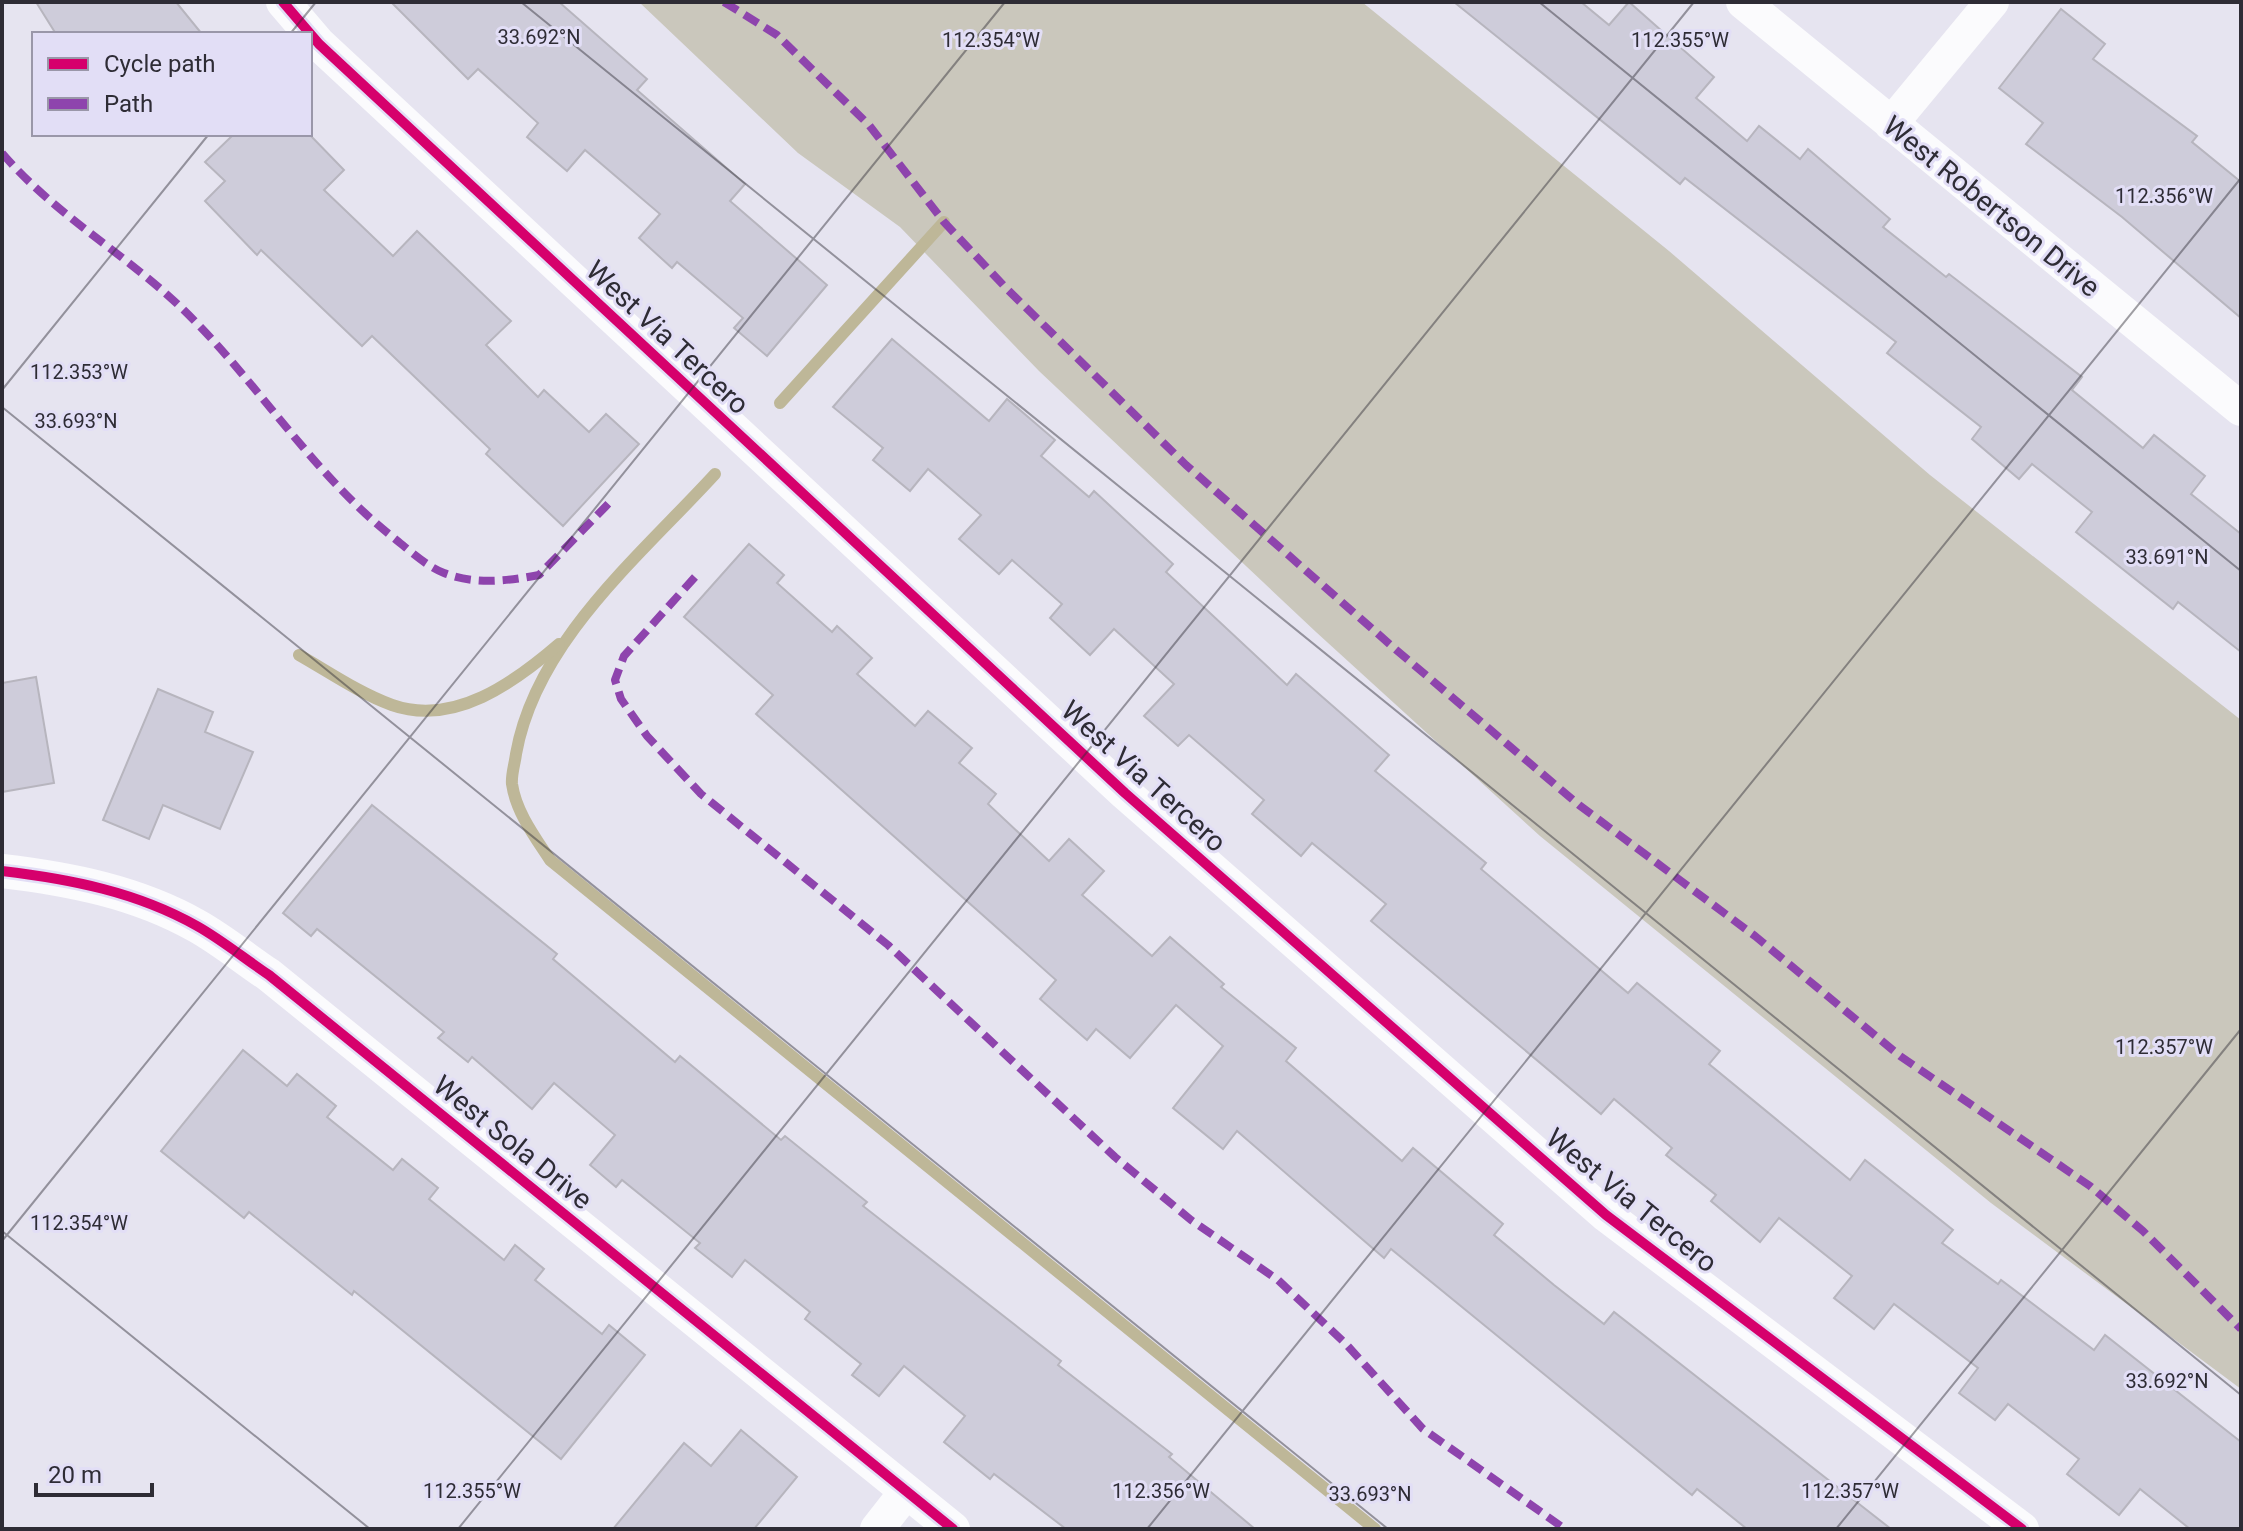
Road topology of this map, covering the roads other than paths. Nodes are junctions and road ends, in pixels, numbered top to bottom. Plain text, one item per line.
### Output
1 (283, 2) edge
2 (1743, 2) edge
3 (1992, 2) edge
4 (309, 32) edge
5 (312, 36) edge
6 (1891, 124) junction
7 (2241, 409) edge
8 (2, 871) edge
9 (906, 1492) junction
10 (877, 1529) edge
11 (953, 1529) edge
12 (2022, 1529) edge

1 - 4 street, West Via Tercero
2 - 6 street, West Robertson Drive
3 - 6 street
5 - 12 street, West Via Tercero
6 - 7 street, West Robertson Drive
8 - 9 street, West Sola Drive
9 - 10 street
9 - 11 street, West Sola Drive

